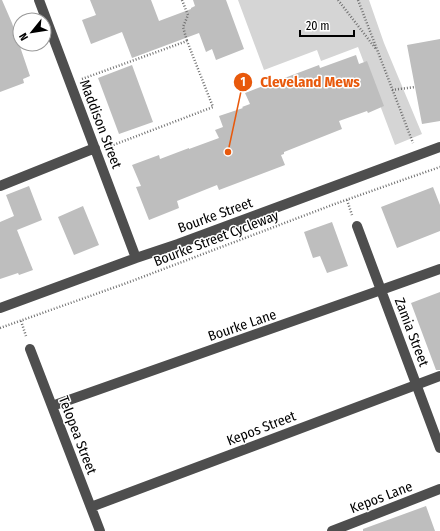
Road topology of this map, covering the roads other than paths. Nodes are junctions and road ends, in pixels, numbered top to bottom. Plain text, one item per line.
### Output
1 (39, 0) edge
2 (440, 147) edge
3 (95, 150) junction
4 (0, 186) edge
5 (357, 226) dead end
6 (136, 258) junction
7 (440, 269) edge
8 (381, 290) junction
9 (0, 308) edge
10 (30, 349) dead end
11 (440, 376) edge
12 (416, 385) junction
13 (52, 406) junction
14 (440, 448) edge
15 (440, 489) edge
16 (91, 507) junction
17 (100, 531) edge
18 (332, 531) edge

1 - 3 street, Maddison Street
2 - 6 street, Bourke Street
3 - 4 street
3 - 6 street, Maddison Street
5 - 8 street, Zamia Street
6 - 9 street, Bourke Street
7 - 8 street, Bourke Lane
8 - 12 street, Zamia Street
8 - 13 street, Bourke Lane
10 - 13 street, Telopea Street
11 - 12 street, Kepos Street
12 - 14 street, Zamia Street
12 - 16 street, Kepos Street
13 - 16 street, Telopea Street
15 - 18 street, Kepos Lane
16 - 17 street, Telopea Street

